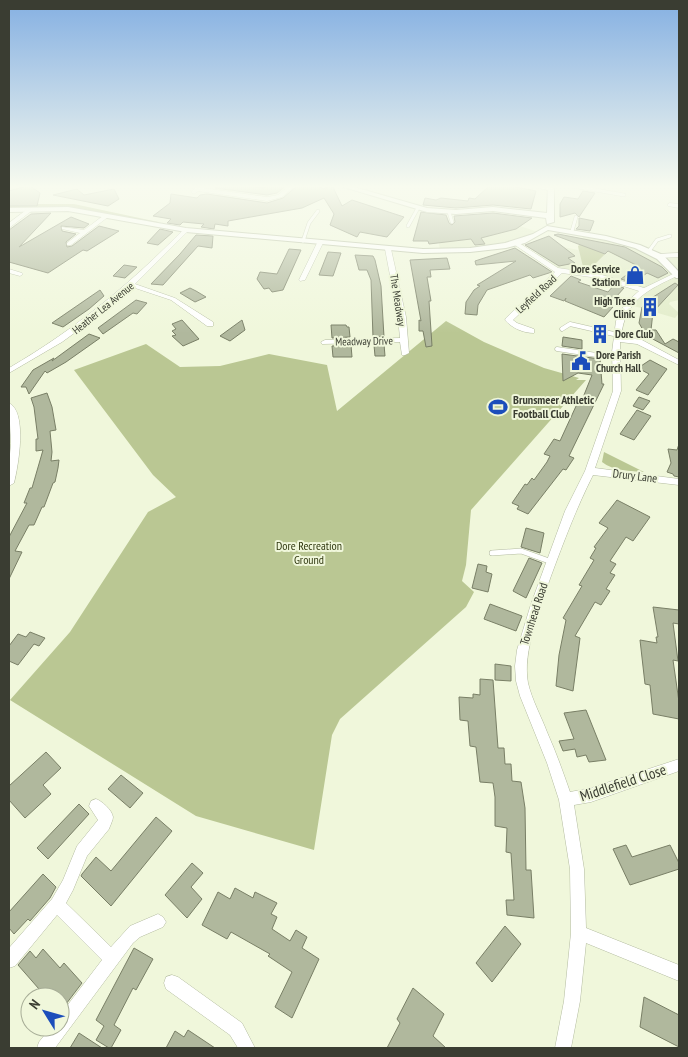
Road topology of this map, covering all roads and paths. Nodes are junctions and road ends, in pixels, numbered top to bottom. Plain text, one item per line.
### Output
1 (81, 234) edge
2 (182, 234) edge
3 (232, 234) edge
4 (305, 234) edge
5 (537, 234) edge
6 (585, 234) edge
7 (670, 236) dead end
8 (303, 241) junction
9 (514, 242) junction
10 (320, 243) junction
11 (69, 244) dead end
12 (388, 249) junction
13 (649, 251) junction
14 (679, 255) edge
15 (659, 256) junction
16 (9, 271) edge
17 (560, 271) junction
18 (20, 274) dead end
19 (678, 275) edge
20 (302, 280) dead end
21 (132, 285) junction
22 (643, 290) junction
23 (210, 324) dead end
24 (562, 329) dead end
25 (531, 331) dead end
26 (618, 337) junction
27 (403, 340) junction
28 (325, 342) dead end
29 (557, 349) dead end
30 (405, 352) dead end
31 (616, 358) junction
32 (679, 363) edge
33 (9, 371) edge
34 (9, 406) edge
35 (590, 471) junction
36 (679, 482) edge
37 (9, 483) edge
38 (492, 552) dead end
39 (552, 562) junction
40 (679, 765) edge
41 (566, 800) junction
42 (96, 806) dead end
43 (57, 904) junction
44 (158, 922) dead end
45 (579, 933) junction
46 (111, 958) junction
47 (9, 960) edge
48 (679, 973) edge
49 (172, 983) dead end
50 (46, 1048) edge
51 (247, 1048) edge
52 (563, 1048) edge

1 - 11 street
2 - 21 street, Heather Lea Avenue
3 - 8 street
4 - 8 lane
5 - 9 street
6 - 13 street
7 - 13 lane
8 - 10 street
9 - 12 street
9 - 17 street
10 - 12 street
10 - 20 street
12 - 27 street, The Meadway
13 - 15 street
14 - 15 street
15 - 19 street
16 - 18 street
17 - 22 street
17 - 25 street, Leyfield Road
19 - 22 street, Townhead Road
21 - 23 street
21 - 33 street, Heather Lea Avenue
22 - 26 street, Townhead Road
24 - 26 lane
26 - 31 street, Townhead Road
26 - 32 street
27 - 28 street, Meadway Drive
27 - 30 street, The Meadway
29 - 31 lane
31 - 35 street, Townhead Road
34 - 37 street
35 - 36 street, Drury Lane
35 - 39 street, Townhead Road
38 - 39 lane
39 - 41 street, Townhead Road
40 - 41 street, Middlefield Close
41 - 45 street, Townhead Road
42 - 43 street
43 - 46 street
43 - 47 street
44 - 46 street
45 - 48 street
45 - 52 street, Townhead Road
46 - 50 street
49 - 51 street

